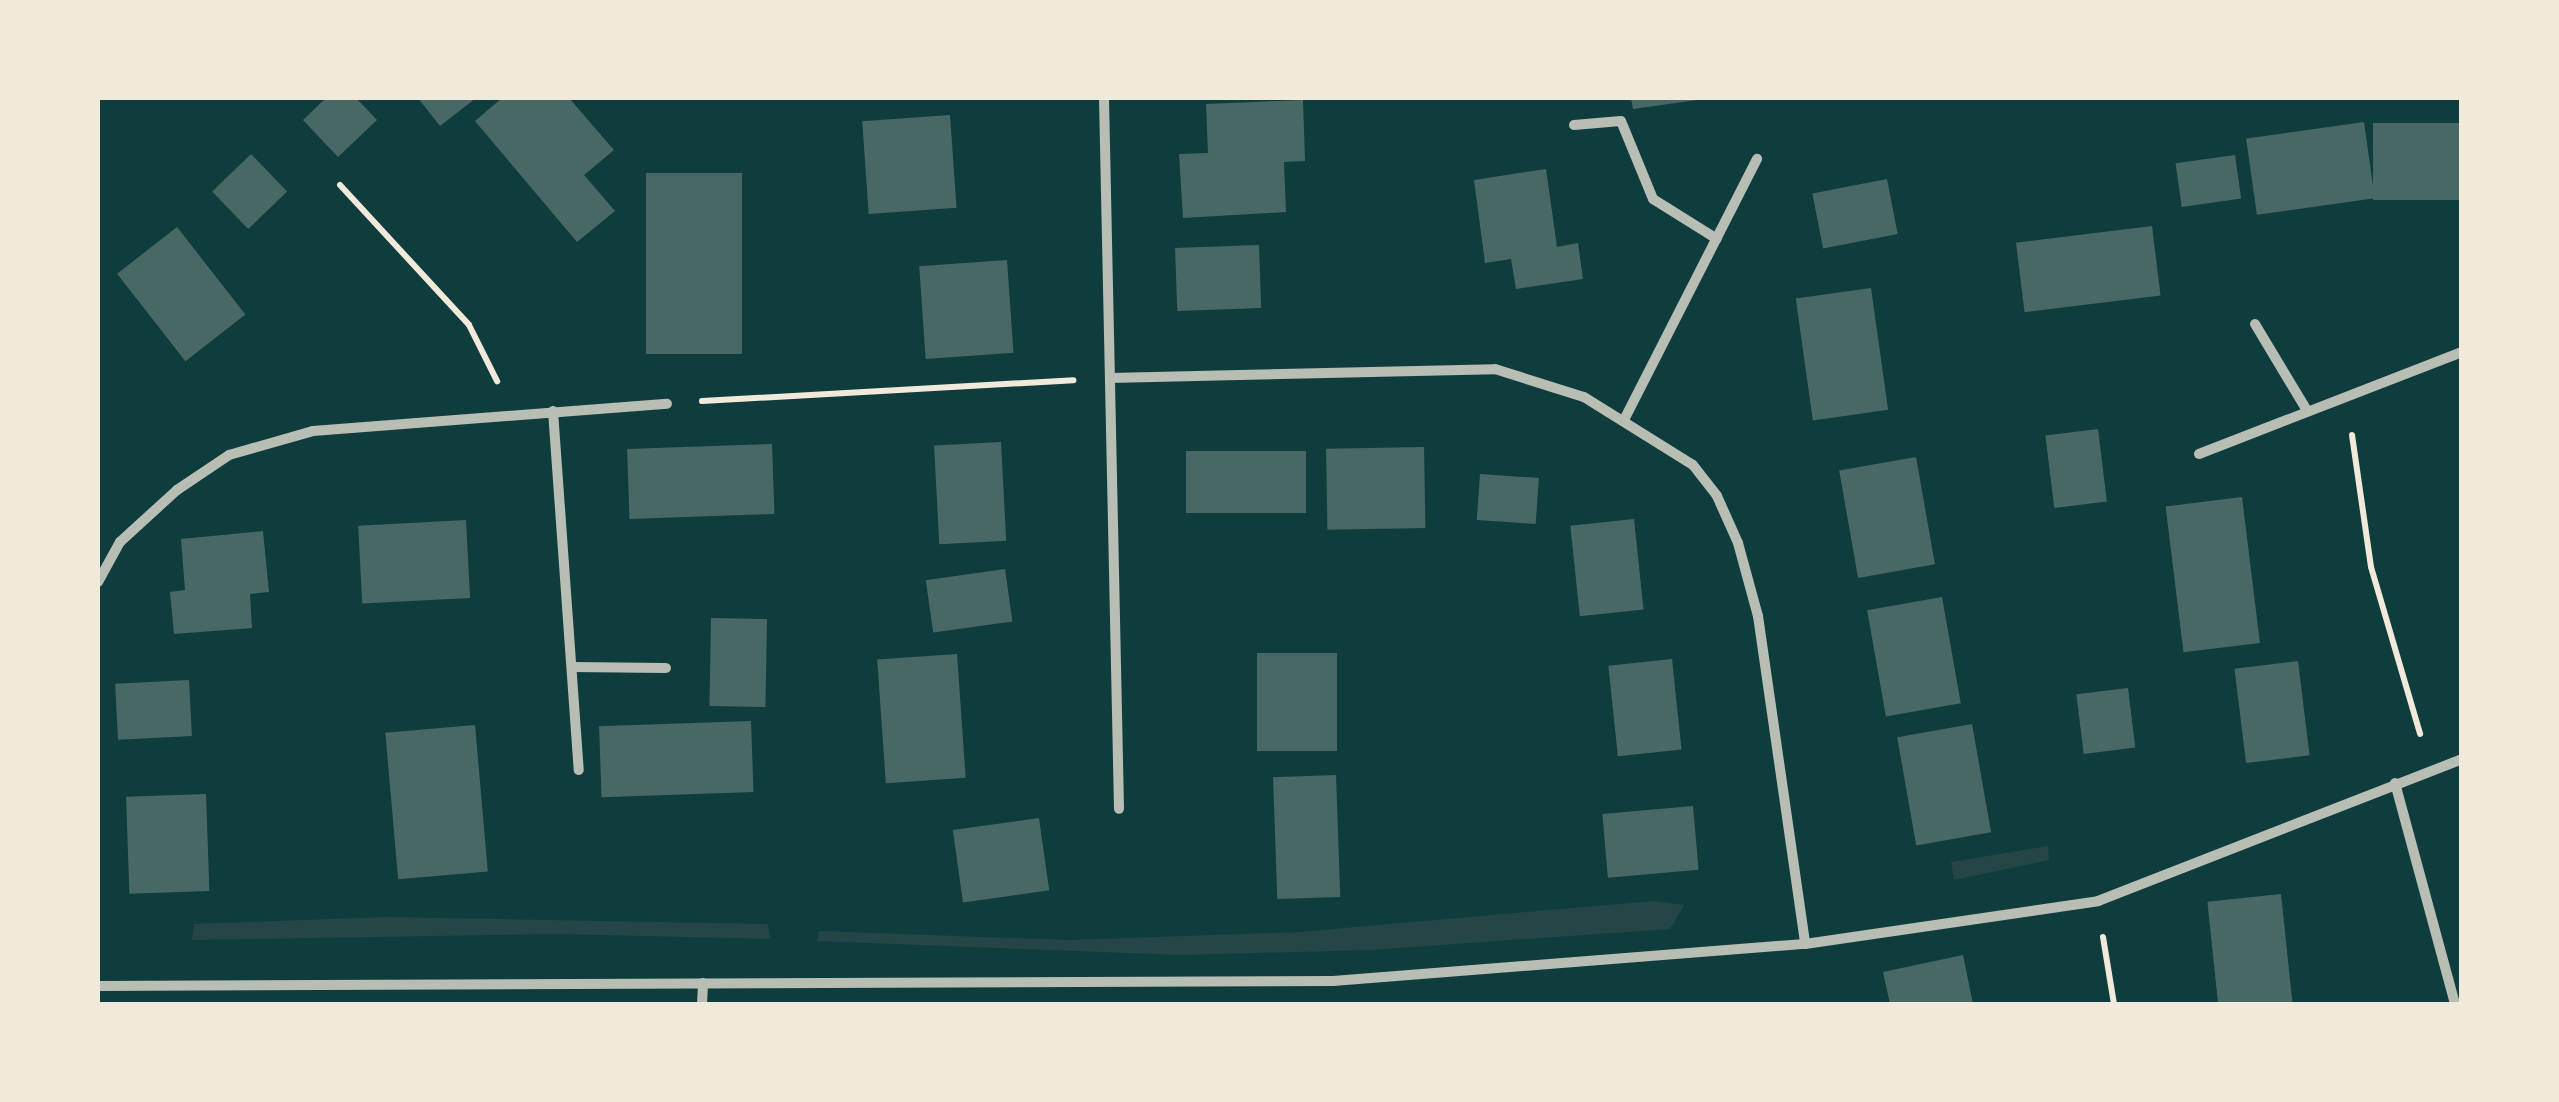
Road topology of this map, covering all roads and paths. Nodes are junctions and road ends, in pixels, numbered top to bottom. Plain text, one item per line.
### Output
1 (1104, 98) edge
2 (1574, 125) dead end
3 (1757, 159) dead end
4 (340, 185) dead end
5 (1716, 239) junction
6 (2254, 324) dead end
7 (2462, 352) edge
8 (1110, 378) junction
9 (2346, 400) junction
10 (668, 404) joint
11 (2306, 409) junction
12 (553, 411) junction
13 (494, 415) junction
14 (1625, 418) junction
15 (2199, 454) dead end
16 (98, 582) edge
17 (572, 667) junction
18 (666, 668) dead end
19 (2462, 759) edge
20 (2431, 768) junction
21 (579, 770) dead end
22 (2394, 782) junction
23 (1119, 810) dead end
24 (2098, 901) junction
25 (1805, 944) junction
26 (703, 984) junction
27 (98, 986) edge
28 (702, 1004) edge
29 (2114, 1004) edge
30 (2454, 1004) edge

1 - 8 street
2 - 5 street
3 - 5 street
4 - 13 path
5 - 14 street
6 - 11 street
7 - 9 street
8 - 10 path
8 - 14 street
8 - 23 street
9 - 11 street
9 - 20 path
10 - 12 street
11 - 15 street
12 - 13 street
12 - 17 street
13 - 16 street
14 - 25 street
17 - 18 street
17 - 21 street
19 - 20 street
20 - 22 street
22 - 24 street
22 - 30 street
24 - 25 street
24 - 29 path
25 - 26 street
26 - 27 street
26 - 28 street

